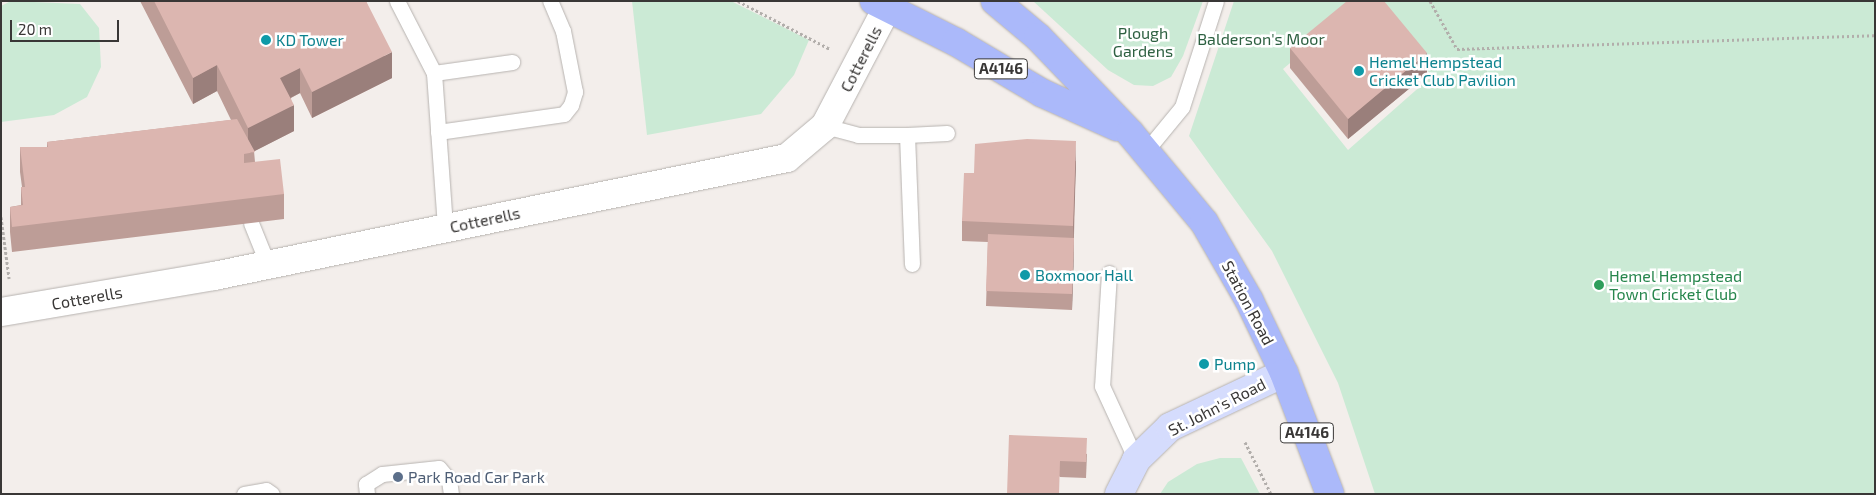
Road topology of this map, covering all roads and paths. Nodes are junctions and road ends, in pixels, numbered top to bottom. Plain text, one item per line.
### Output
1 (397, 1) edge
2 (550, 1) edge
3 (738, 1) edge
4 (995, 1) edge
5 (1216, 1) edge
6 (1430, 1) edge
7 (884, 3) edge
8 (1875, 35) edge
9 (512, 62) dead end
10 (860, 64) junction
11 (434, 73) junction
12 (825, 126) junction
13 (438, 132) junction
14 (947, 133) dead end
15 (907, 135) junction
16 (1137, 142) junction
17 (1, 217) edge
18 (250, 223) edge
19 (445, 228) junction
20 (268, 264) junction
21 (912, 264) dead end
22 (1108, 273) dead end
23 (8, 312) edge
24 (1284, 373) junction
25 (1245, 442) dead end
26 (1136, 460) junction
27 (244, 494) edge
28 (272, 494) edge
29 (367, 494) edge
30 (451, 494) edge
31 (1120, 494) edge
32 (1271, 494) edge
33 (1330, 494) edge

1 - 11 lane
2 - 13 lane
3 - 10 path
4 - 16 main road, Station Road
5 - 16 lane
6 - 8 path
7 - 10 street, Cotterells
7 - 16 main road, Station Road / A4146
9 - 11 lane
10 - 12 street, Cotterells
11 - 13 lane
12 - 15 lane
12 - 19 street, Cotterells
13 - 19 lane
14 - 15 lane
15 - 21 lane
16 - 24 main road, Station Road / A4146
17 - 23 path
18 - 20 lane
19 - 20 street, Cotterells
20 - 23 street, Cotterells
22 - 26 lane
24 - 26 street, St. John's Road
24 - 33 main road, Station Road / A4146
25 - 32 path
26 - 31 street, St. John's Road
27 - 28 lane
29 - 30 lane

